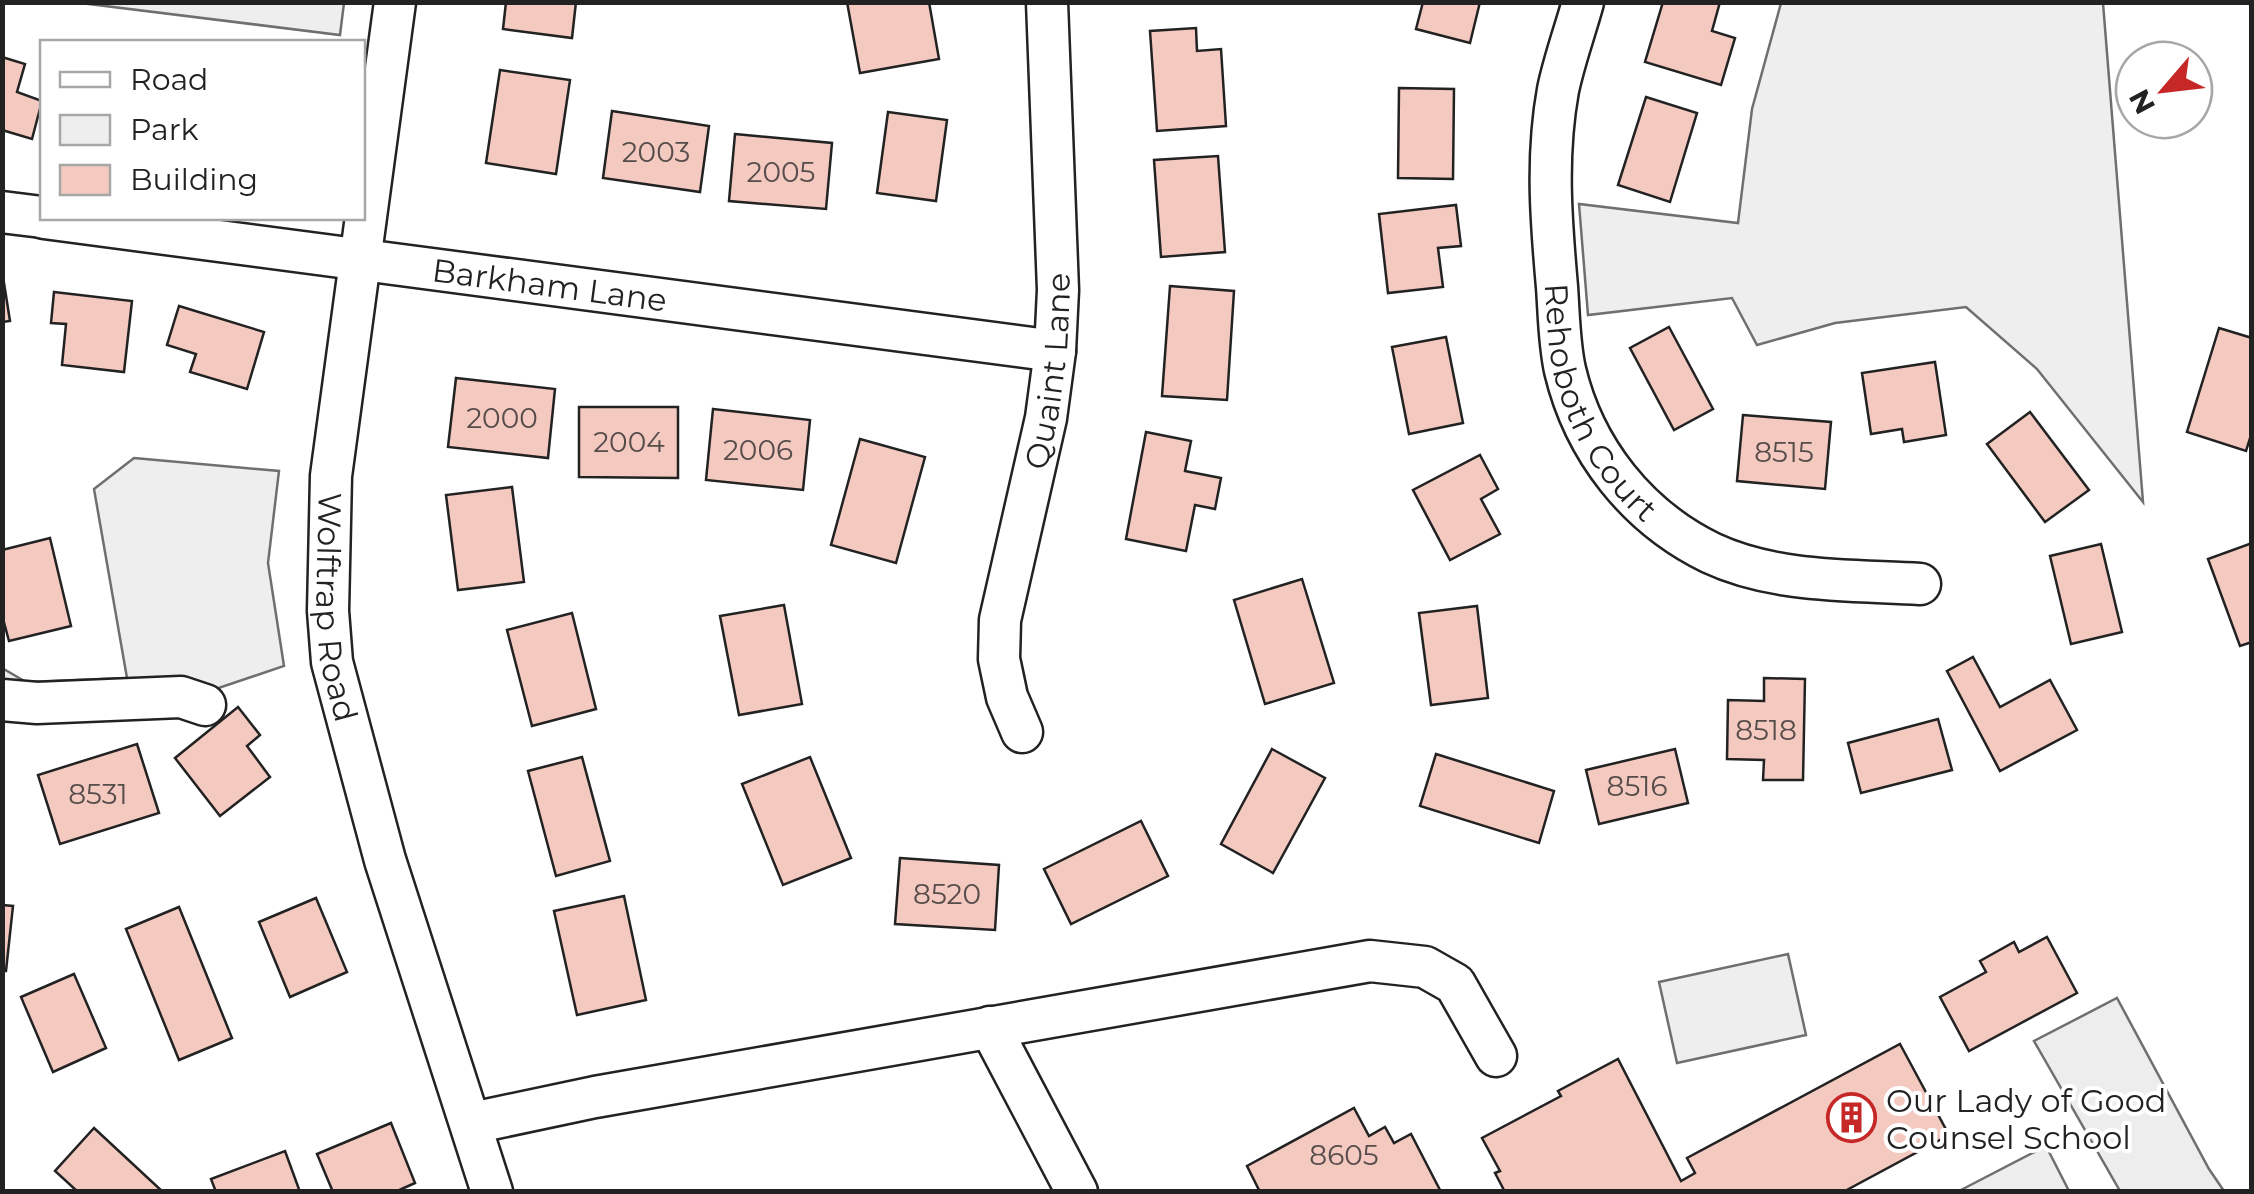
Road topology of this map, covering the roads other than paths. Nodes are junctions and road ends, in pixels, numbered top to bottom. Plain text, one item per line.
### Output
1 (395, 2) edge
2 (1046, 2) edge
3 (1583, 2) edge
4 (2, 212) edge
5 (40, 217) edge
6 (66, 220) edge
7 (360, 258) junction
8 (1055, 350) junction
9 (1920, 584) dead end
10 (2, 700) edge
11 (205, 704) dead end
12 (1022, 732) dead end
13 (990, 1026) junction
14 (1496, 1056) dead end
15 (472, 1124) junction
16 (492, 1192) edge
17 (1076, 1192) edge

1 - 7 street, Wolftrap Road
2 - 8 street, Quaint Lane
3 - 9 street, Rehoboth Court
4 - 5 street, Barkham Lane
6 - 7 street, Barkham Lane
7 - 8 street, Barkham Lane
7 - 15 street, Wolftrap Road
8 - 12 street, Quaint Lane
10 - 11 street
13 - 14 street
13 - 15 street
13 - 17 street
15 - 16 street, Wolftrap Road

